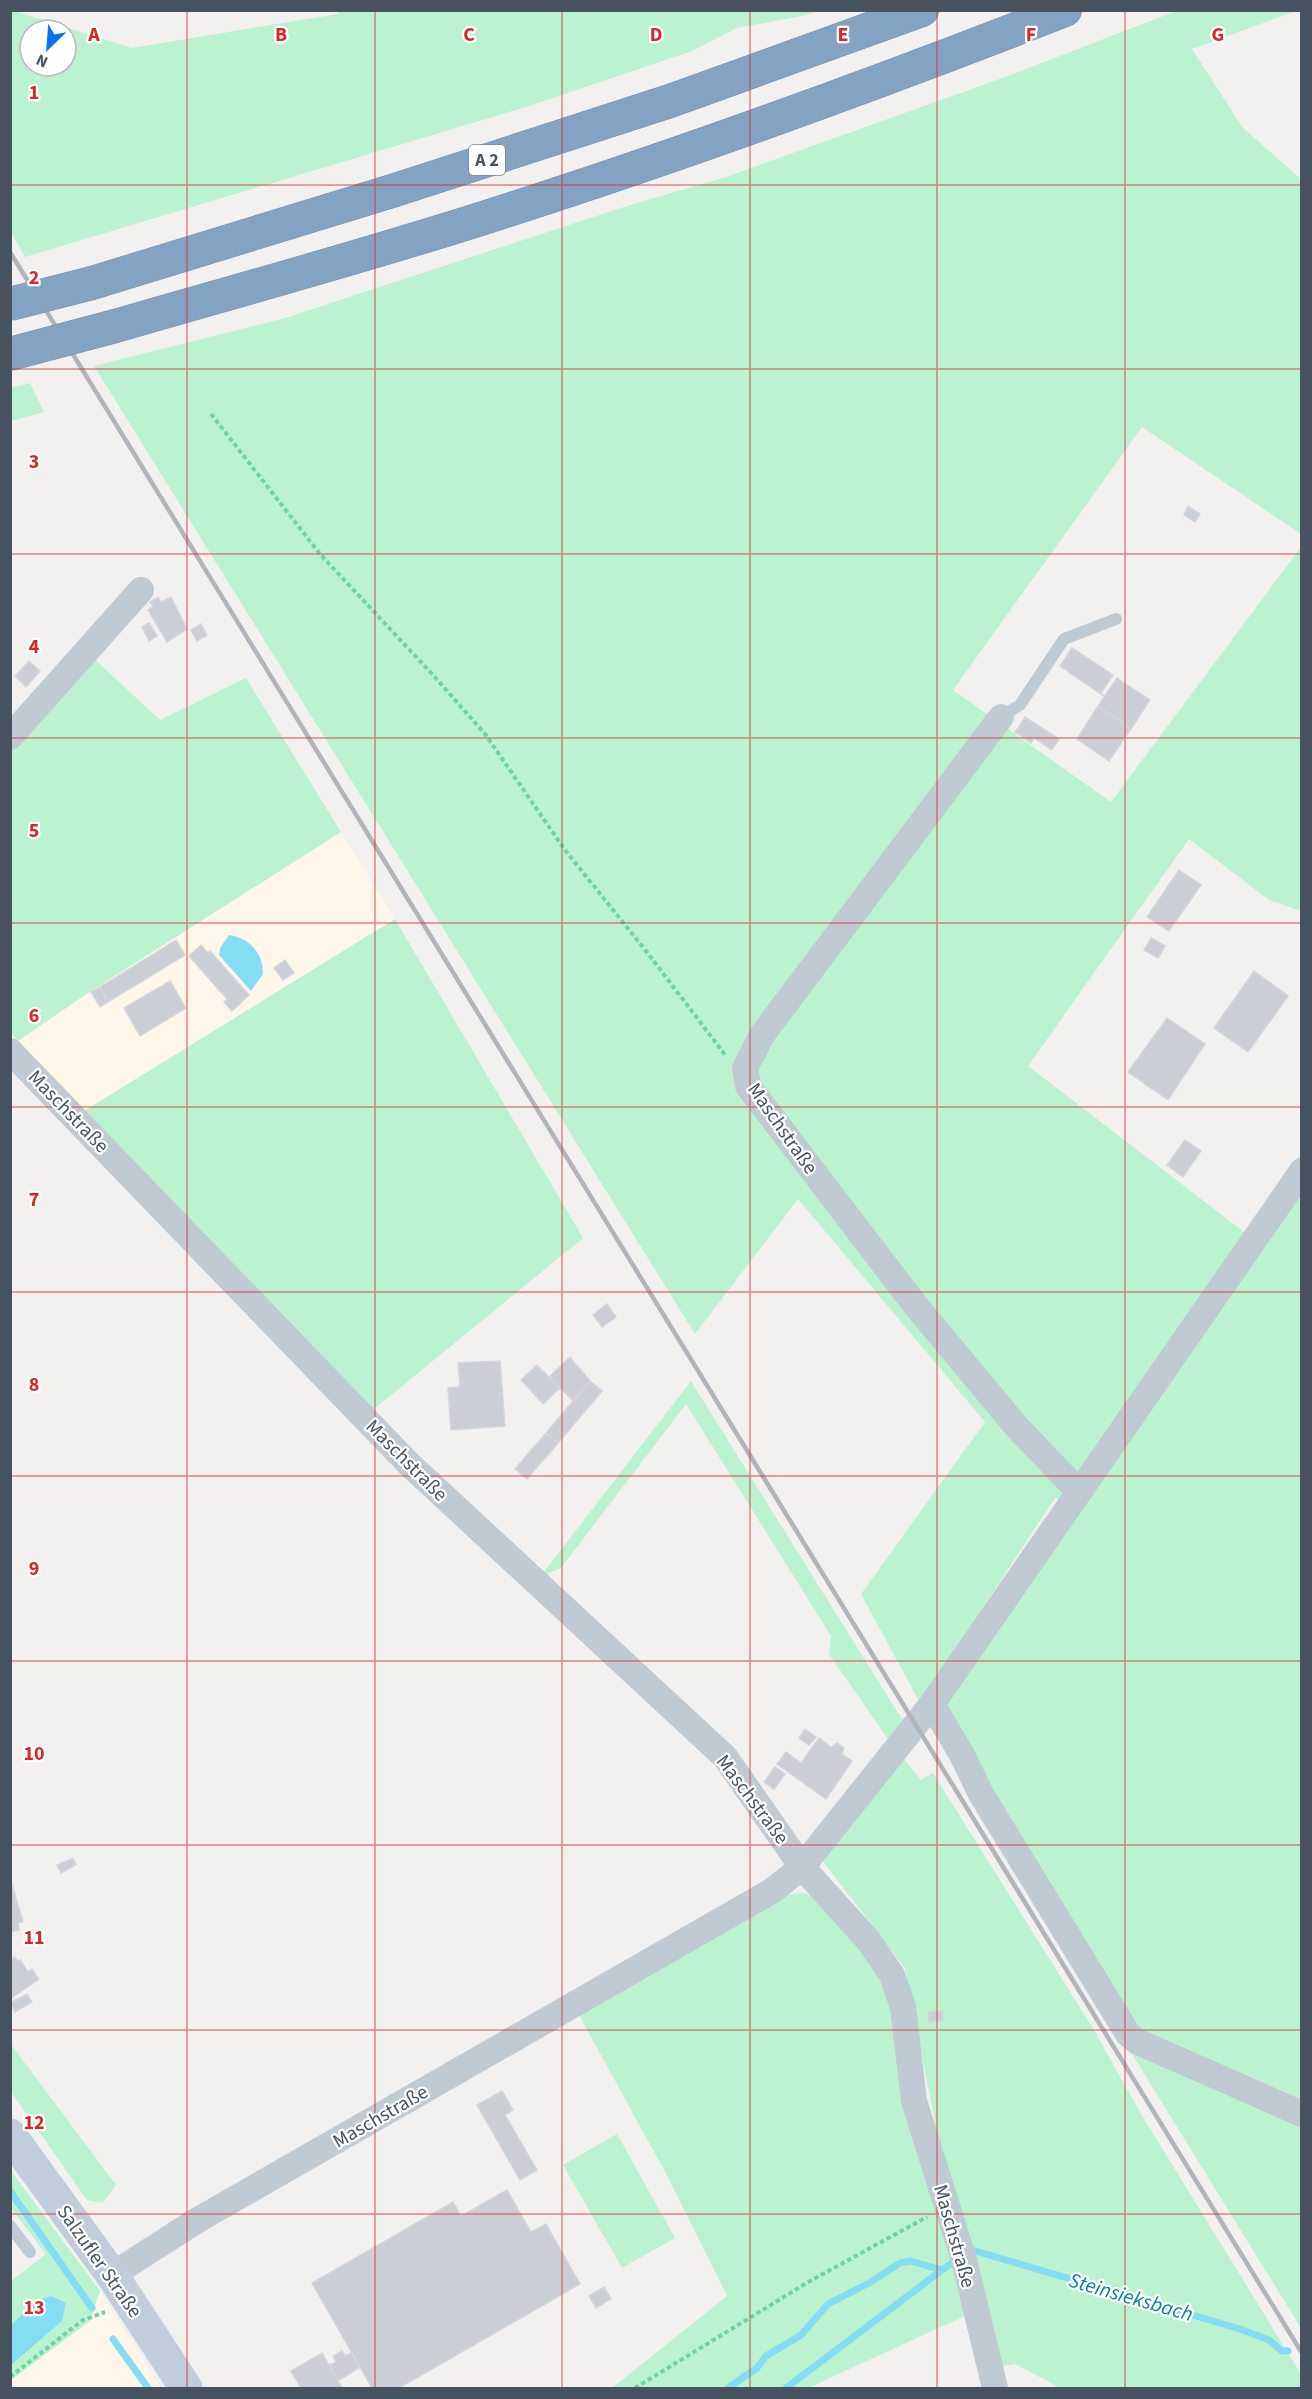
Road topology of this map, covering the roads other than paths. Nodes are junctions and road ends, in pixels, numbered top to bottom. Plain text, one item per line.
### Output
1 (922, 10) edge
2 (1065, 10) edge
3 (10, 304) edge
4 (10, 354) edge
5 (141, 590) dead end
6 (1116, 619) dead end
7 (1001, 717) joint
8 (10, 737) edge
9 (10, 1051) edge
10 (1302, 1171) edge
11 (1078, 1492) junction
12 (932, 1704) junction
13 (802, 1867) junction
14 (1302, 2114) edge
15 (10, 2135) edge
16 (10, 2226) edge
17 (30, 2252) dead end
18 (112, 2275) junction
19 (186, 2388) edge
20 (995, 2388) edge

1 - 3 highway, A 2, bridge
2 - 4 highway, bridge
5 - 8 street
6 - 7 lane
7 - 11 street, Maschstraße
9 - 13 street, Maschstraße
10 - 11 street, Maschstraße
11 - 12 street, Maschstraße
12 - 13 street, Maschstraße
12 - 14 street
13 - 18 street, Maschstraße
13 - 20 street, Maschstraße
15 - 18 main road, Salzufler Straße
16 - 17 lane
18 - 19 main road, Salzufler Straße

